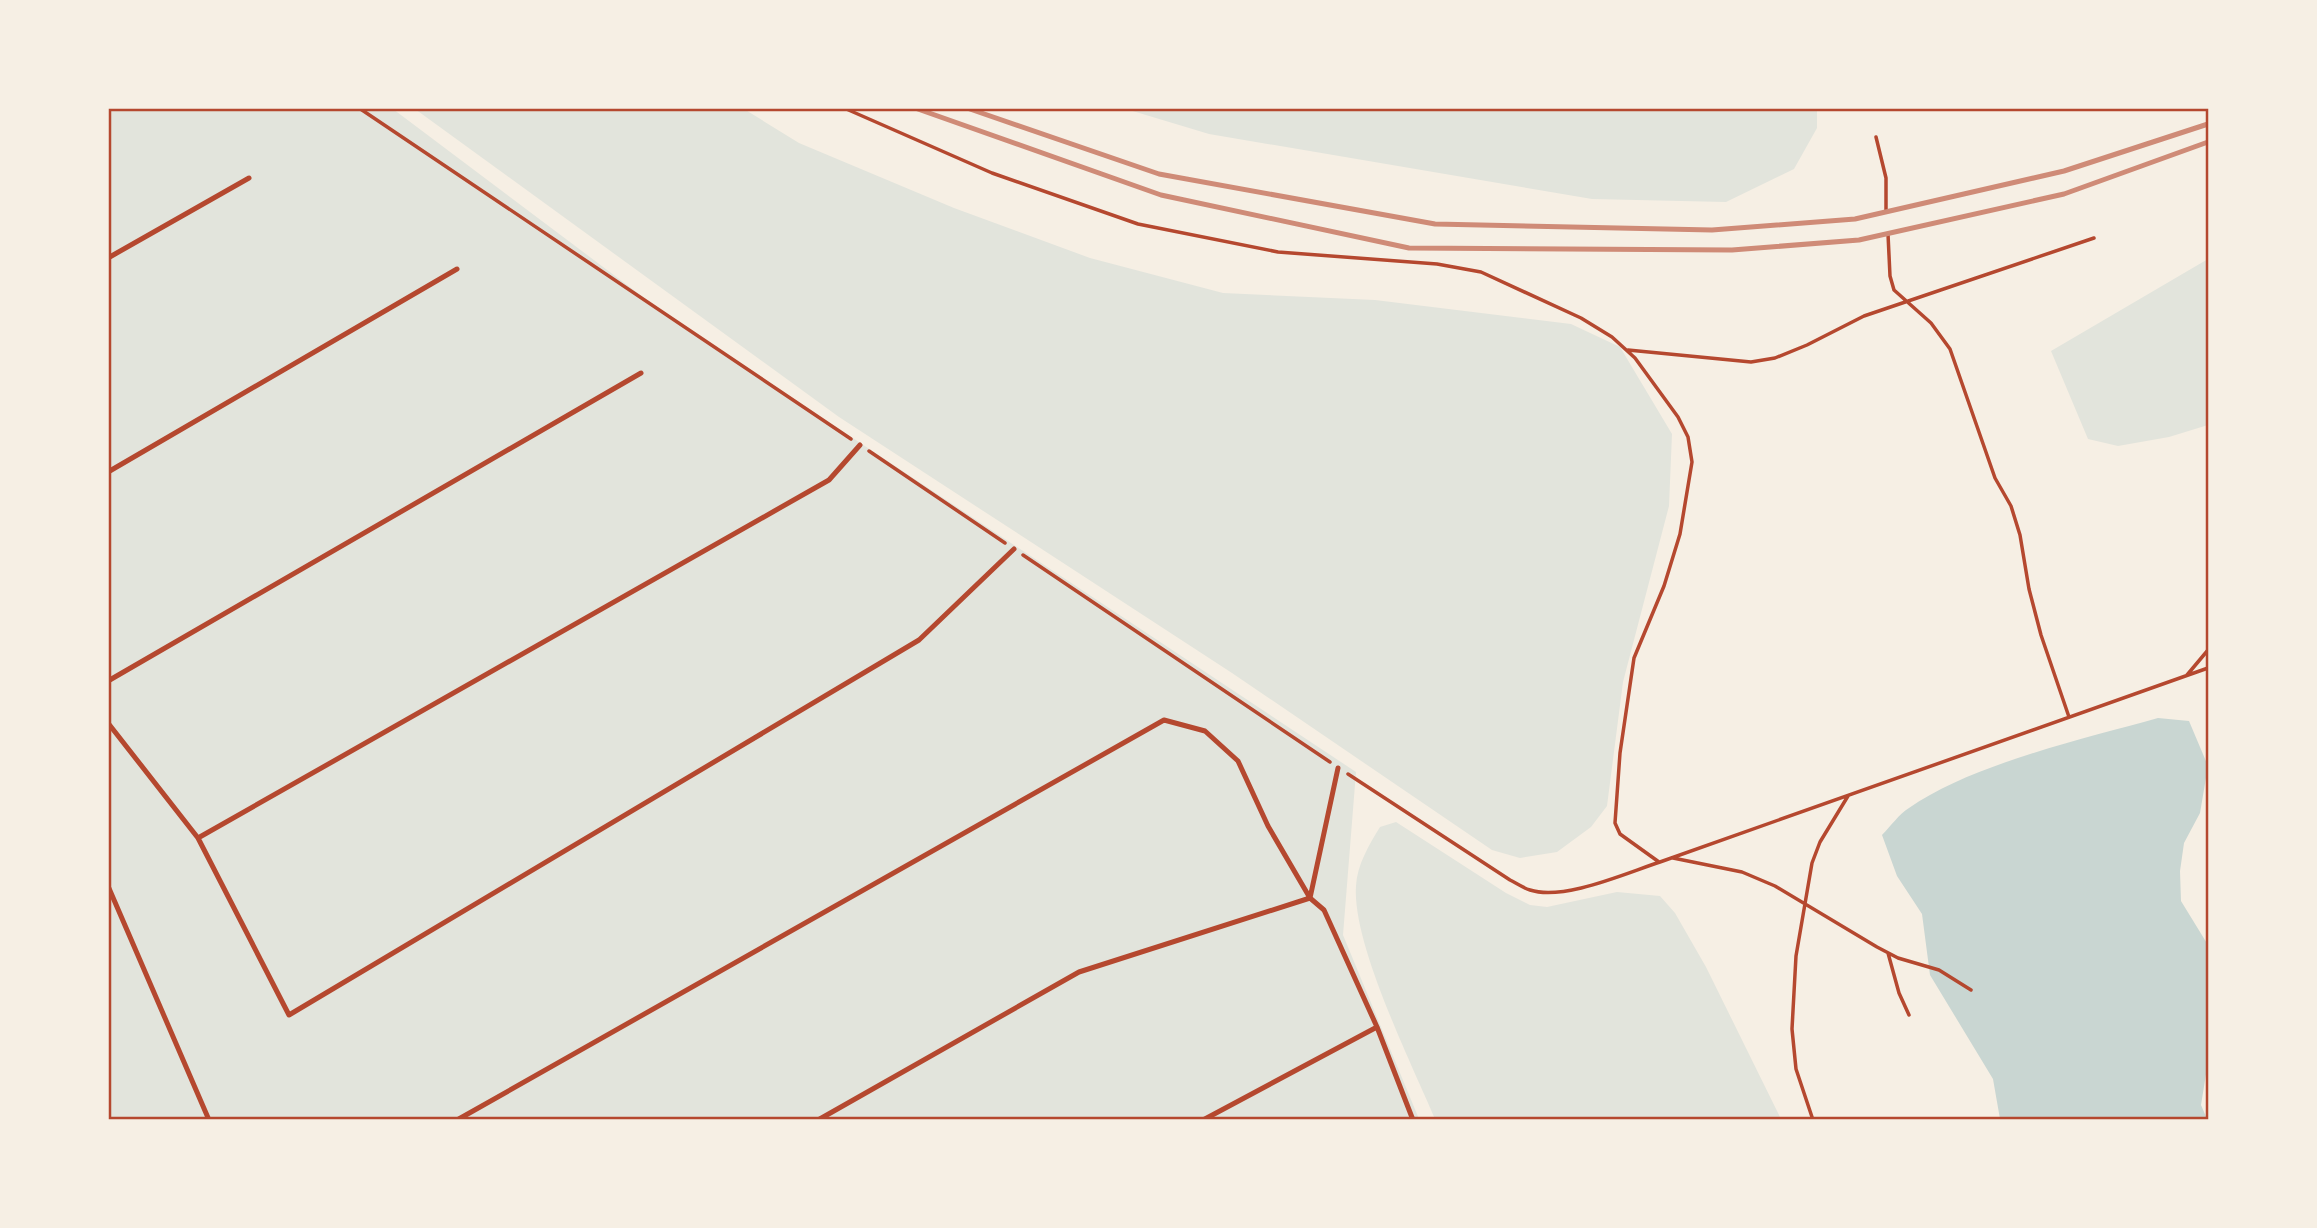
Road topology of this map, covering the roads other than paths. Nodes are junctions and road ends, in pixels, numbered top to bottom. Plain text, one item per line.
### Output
1 (249, 178) dead end
2 (108, 258) edge
3 (457, 269) dead end
4 (641, 373) dead end
5 (860, 445) road end
6 (108, 472) edge
7 (1014, 549) road end
8 (108, 681) edge
9 (108, 723) edge
10 (1338, 768) road end
11 (198, 838) junction
12 (108, 886) edge
13 (1310, 898) junction
14 (1377, 1027) junction
15 (1216, 1113) junction
16 (209, 1119) edge
17 (457, 1119) edge
18 (818, 1119) edge
19 (1203, 1119) edge
20 (1219, 1119) edge
21 (1413, 1119) edge

1 - 2 lane
3 - 6 lane
4 - 8 lane
5 - 11 lane
7 - 11 lane
9 - 11 lane
10 - 13 lane
12 - 16 lane
13 - 14 lane
13 - 17 lane
13 - 18 lane
14 - 15 lane
14 - 21 lane
15 - 19 lane
15 - 20 lane

